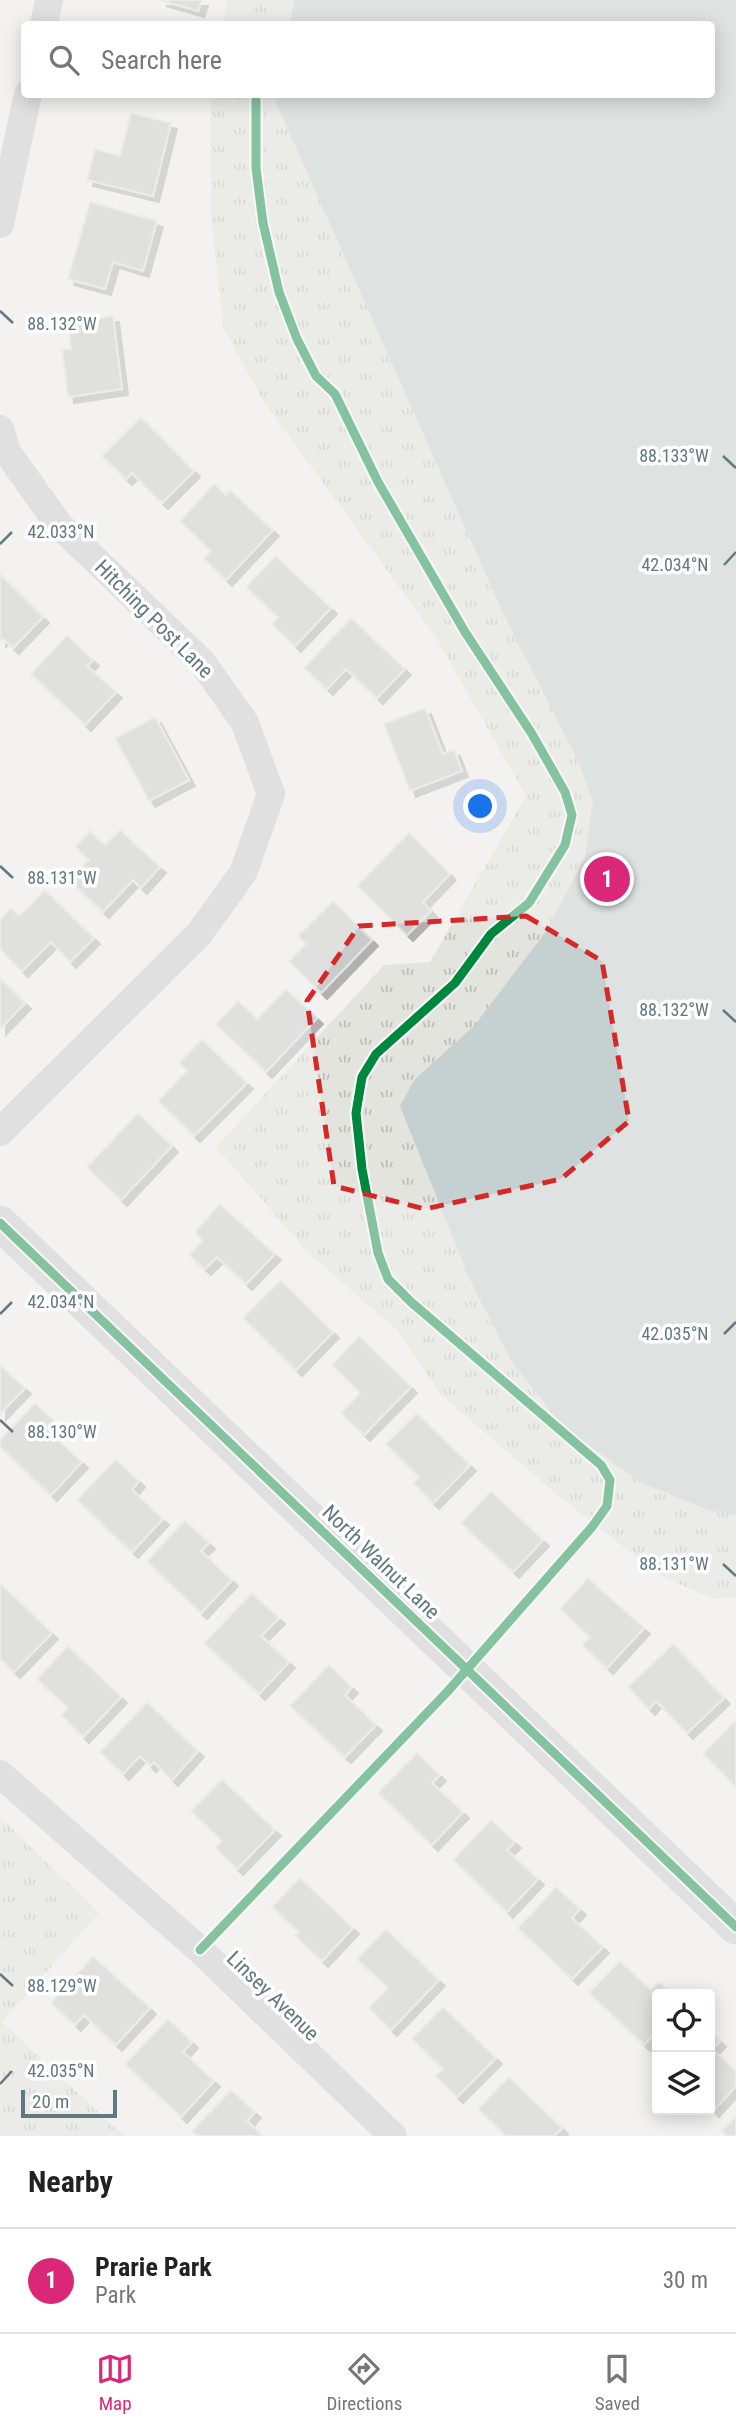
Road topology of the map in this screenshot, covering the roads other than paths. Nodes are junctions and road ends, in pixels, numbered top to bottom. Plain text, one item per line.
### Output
1 (49, 0) edge
2 (45, 21) edge
3 (28, 98) edge
4 (0, 224) edge
5 (0, 429) edge
6 (0, 1132) edge
7 (0, 1223) edge
8 (0, 1774) edge
9 (736, 1927) edge
10 (393, 2136) edge

1 - 2 street
3 - 4 street
5 - 6 street, Hitching Post Lane
7 - 9 street, North Walnut Lane
8 - 10 street, Linsey Avenue

